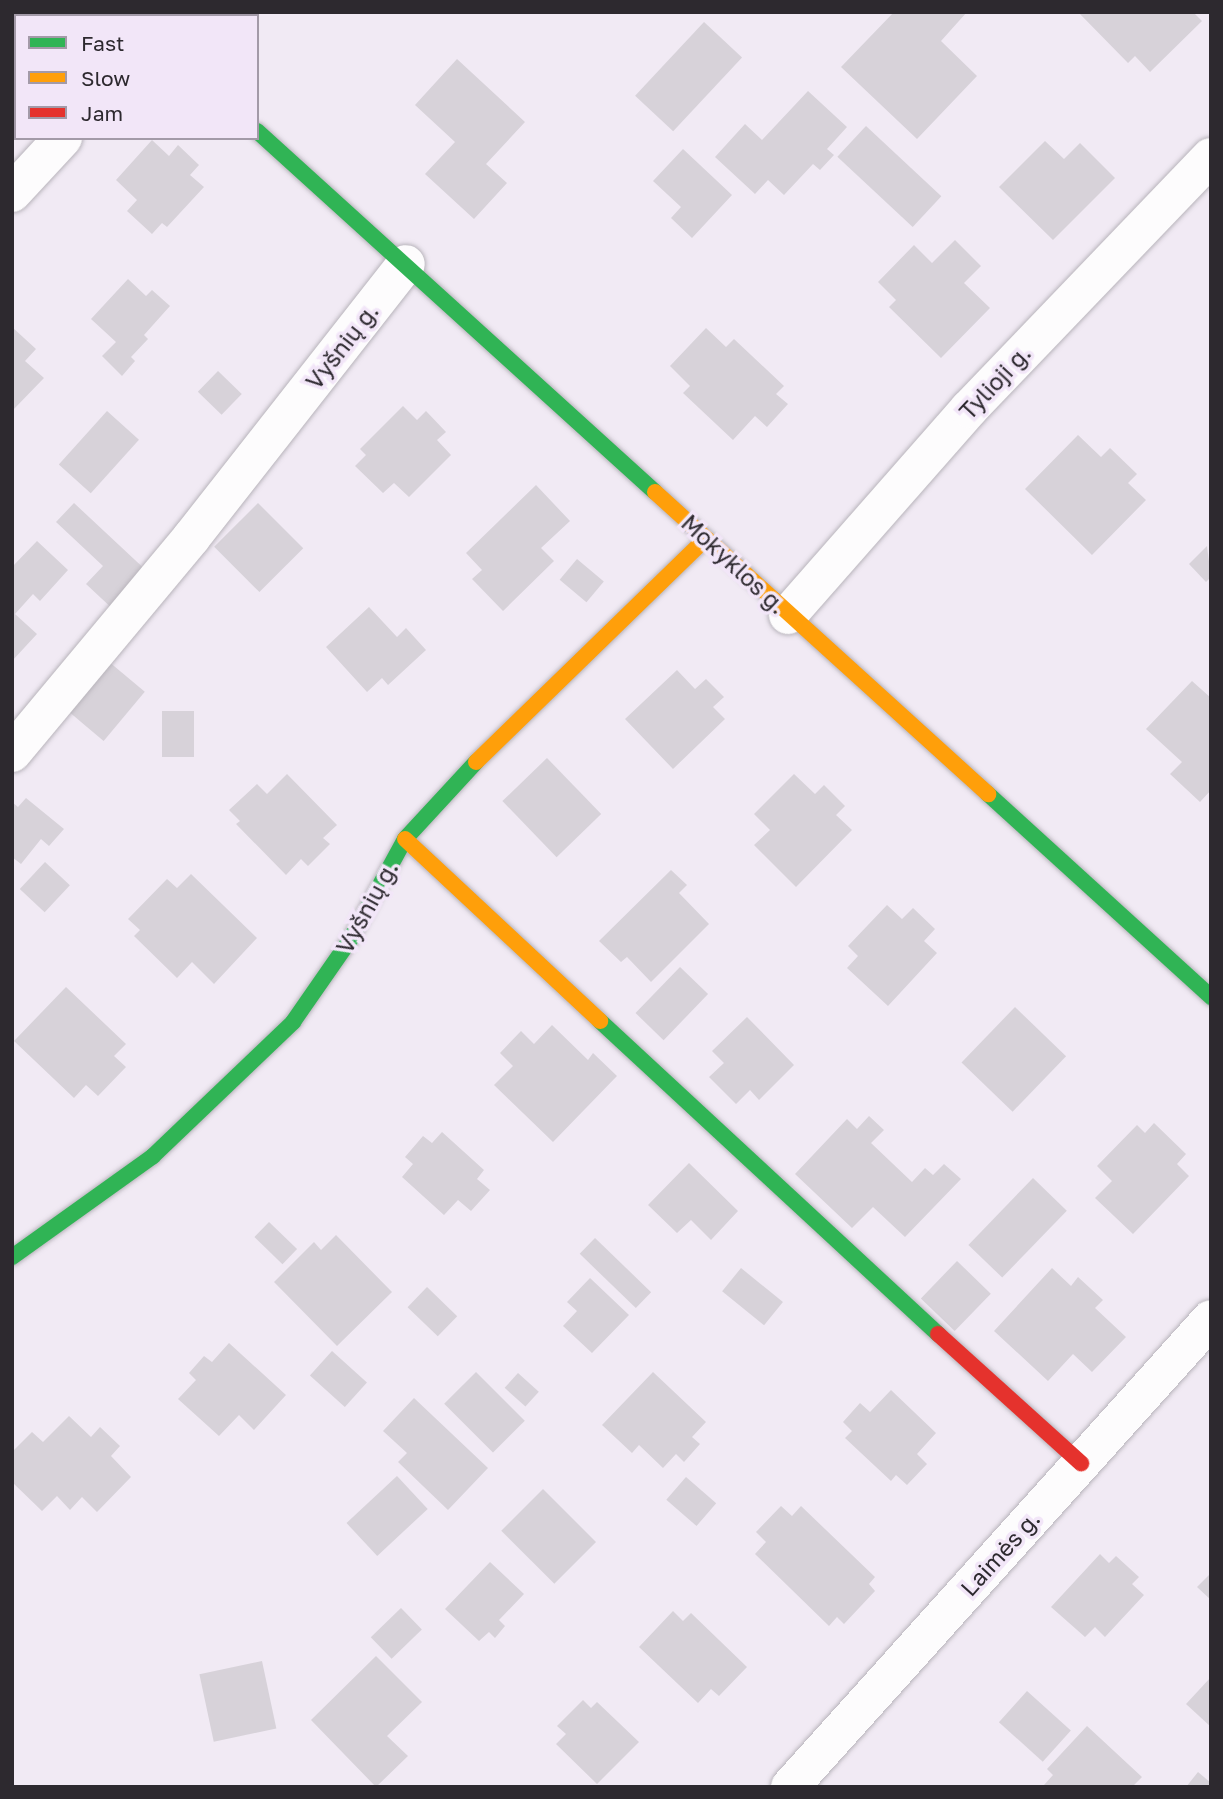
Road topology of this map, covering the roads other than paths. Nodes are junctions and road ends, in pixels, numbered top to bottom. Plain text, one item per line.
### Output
1 (259, 133) edge
2 (61, 140) edge
3 (1211, 157) edge
4 (12, 193) edge
5 (406, 264) junction
6 (706, 538) junction
7 (788, 615) junction
8 (12, 753) edge
9 (405, 839) junction
10 (1211, 997) edge
11 (12, 1257) edge
12 (1211, 1319) edge
13 (1081, 1463) junction
14 (790, 1787) edge

1 - 5 street, Mokyklos g.
2 - 4 street
3 - 7 street, Tylioji g.
5 - 6 street, Mokyklos g.
5 - 8 street, Vyšnių g.
6 - 7 street, Mokyklos g.
6 - 9 street, Vyšnių g.
7 - 10 street, Mokyklos g.
9 - 11 street, Vyšnių g.
9 - 13 street
12 - 13 street, Laimės g.
13 - 14 street, Laimės g.

